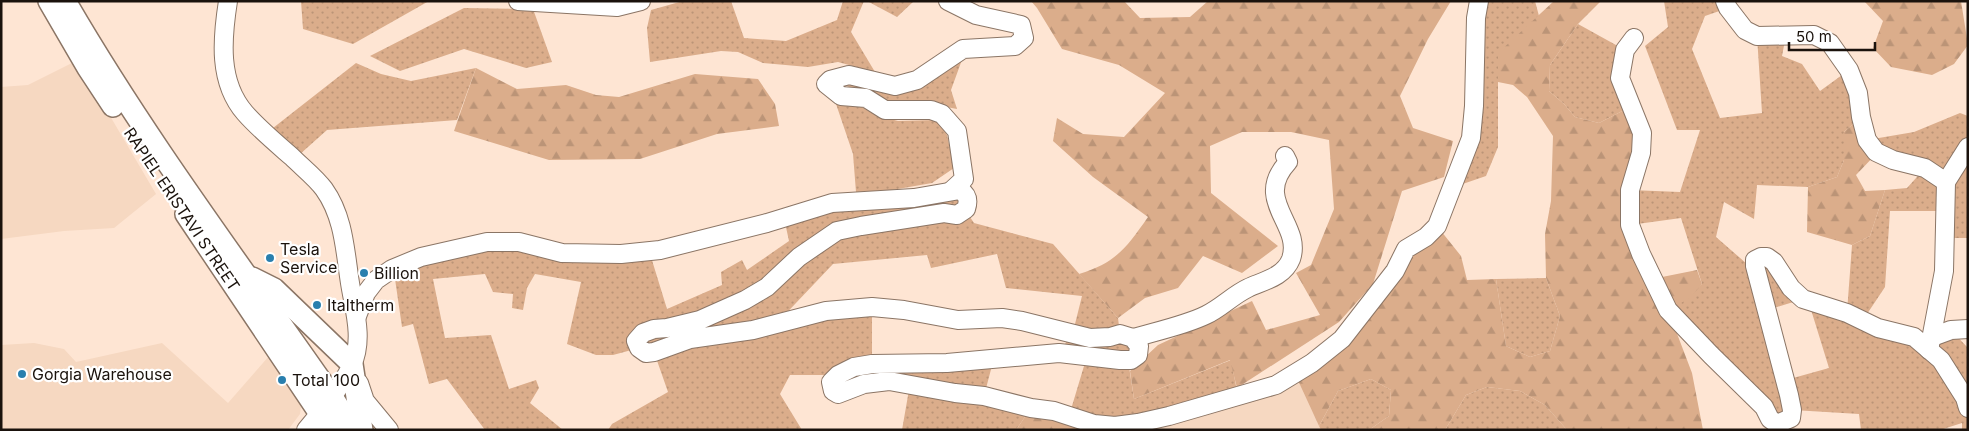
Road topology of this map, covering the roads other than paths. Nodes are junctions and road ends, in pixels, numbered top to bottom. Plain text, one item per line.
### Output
1 (49, 1) edge
2 (65, 1) edge
3 (228, 1) edge
4 (518, 1) edge
5 (641, 1) edge
6 (1479, 1) edge
7 (1725, 1) edge
8 (949, 2) edge
9 (1634, 38) dead end
10 (1968, 147) edge
11 (1285, 156) dead end
12 (1946, 182) junction
13 (952, 190) junction
14 (247, 276) junction
15 (357, 316) junction
16 (1968, 329) edge
17 (1133, 338) junction
18 (1930, 343) junction
19 (352, 364) junction
20 (1968, 408) edge
21 (328, 413) edge
22 (1154, 425) edge
23 (306, 430) edge
24 (353, 430) edge
25 (362, 430) edge
26 (389, 430) edge

1 - 21 main road, RAPIEL ERISTAVI STREET
2 - 14 main road, RAPIEL ERISTAVI STREET
3 - 15 street
4 - 5 street
6 - 22 street
7 - 12 street
8 - 13 street
9 - 18 street
10 - 12 street
11 - 17 street
12 - 18 street
13 - 15 street
13 - 17 street
14 - 19 main road
14 - 21 main road, RAPIEL ERISTAVI STREET
15 - 19 street
16 - 18 street
17 - 22 street
18 - 20 street
19 - 21 street
19 - 25 main road
19 - 26 street
21 - 23 street
21 - 24 main road

